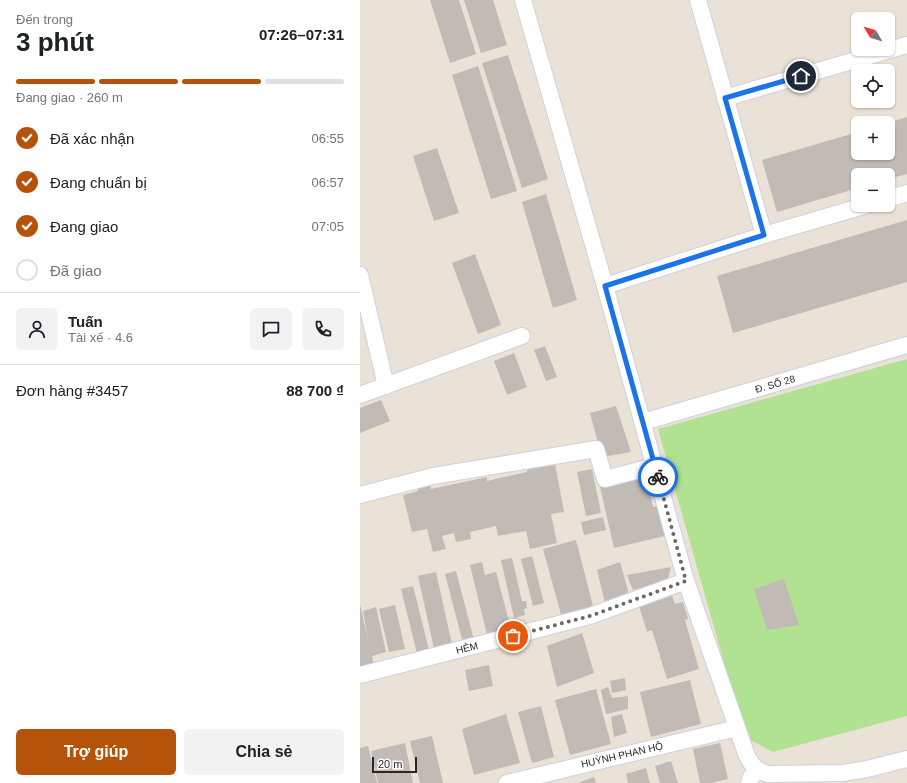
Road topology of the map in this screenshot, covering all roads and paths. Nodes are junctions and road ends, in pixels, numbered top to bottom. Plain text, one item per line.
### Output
1 (524, 0) edge
2 (698, 0) edge
3 (907, 45) edge
4 (725, 98) junction
5 (907, 193) edge
6 (895, 197) edge
7 (851, 210) edge
8 (764, 235) junction
9 (360, 274) edge
10 (605, 286) junction
11 (522, 336) dead end
12 (907, 345) edge
13 (386, 386) junction
14 (360, 395) edge
15 (643, 422) junction
16 (655, 466) junction
17 (360, 495) edge
18 (686, 581) junction
19 (360, 674) edge
20 (737, 728) junction
21 (907, 759) edge
22 (754, 777) edge
23 (507, 783) edge

1 - 10 street
2 - 4 street
3 - 4 street
4 - 8 street
5 - 6 street
7 - 8 street
8 - 10 street
9 - 13 street
10 - 15 street
11 - 13 street
12 - 15 street, Đ. SỐ 28
13 - 14 street
15 - 16 street
16 - 17 street
16 - 18 street
18 - 19 street, HẺM
18 - 20 street
20 - 22 street
20 - 23 street, HUỲNH PHAN HỘ
21 - 22 street

